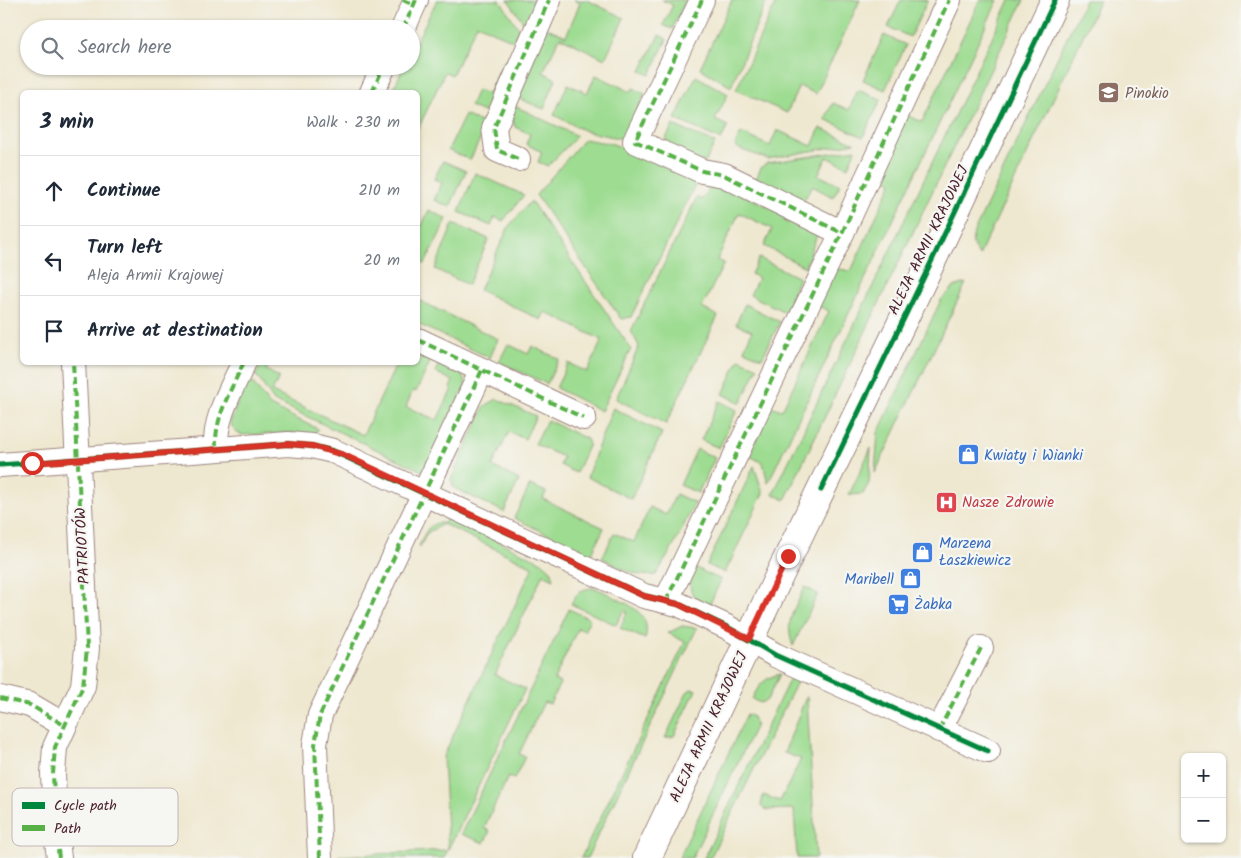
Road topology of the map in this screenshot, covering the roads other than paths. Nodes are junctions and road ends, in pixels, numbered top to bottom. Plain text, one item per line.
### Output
1 (549, 0) edge
2 (702, 0) edge
3 (949, 0) edge
4 (1055, 0) edge
5 (411, 2) edge
6 (405, 20) edge
7 (380, 75) edge
8 (373, 90) edge
9 (518, 159) dead end
10 (842, 233) junction
11 (420, 341) edge
12 (73, 365) edge
13 (243, 365) edge
14 (482, 370) junction
15 (584, 418) dead end
16 (216, 449) junction
17 (78, 460) junction
18 (0, 465) edge
19 (424, 494) junction
20 (666, 601) junction
21 (749, 639) junction
22 (981, 648) dead end
23 (0, 698) edge
24 (64, 725) junction
25 (940, 730) junction
26 (988, 751) dead end
27 (54, 788) edge
28 (320, 858) edge
29 (647, 858) edge

1 - 9 street
2 - 10 street
3 - 10 street
4 - 21 street, ALEJA ARMII KRAJOWEJ
5 - 6 street
7 - 8 street
10 - 20 street
11 - 14 street
12 - 17 street, PATRIOTÓW
13 - 16 street
14 - 15 street
14 - 19 street
16 - 17 street
16 - 19 street
17 - 18 street
17 - 24 street, PATRIOTÓW
19 - 20 street
19 - 28 street
20 - 21 street
21 - 25 street
21 - 29 street, ALEJA ARMII KRAJOWEJ
22 - 25 street
23 - 24 street
24 - 27 street, PATRIOTÓW
25 - 26 street

